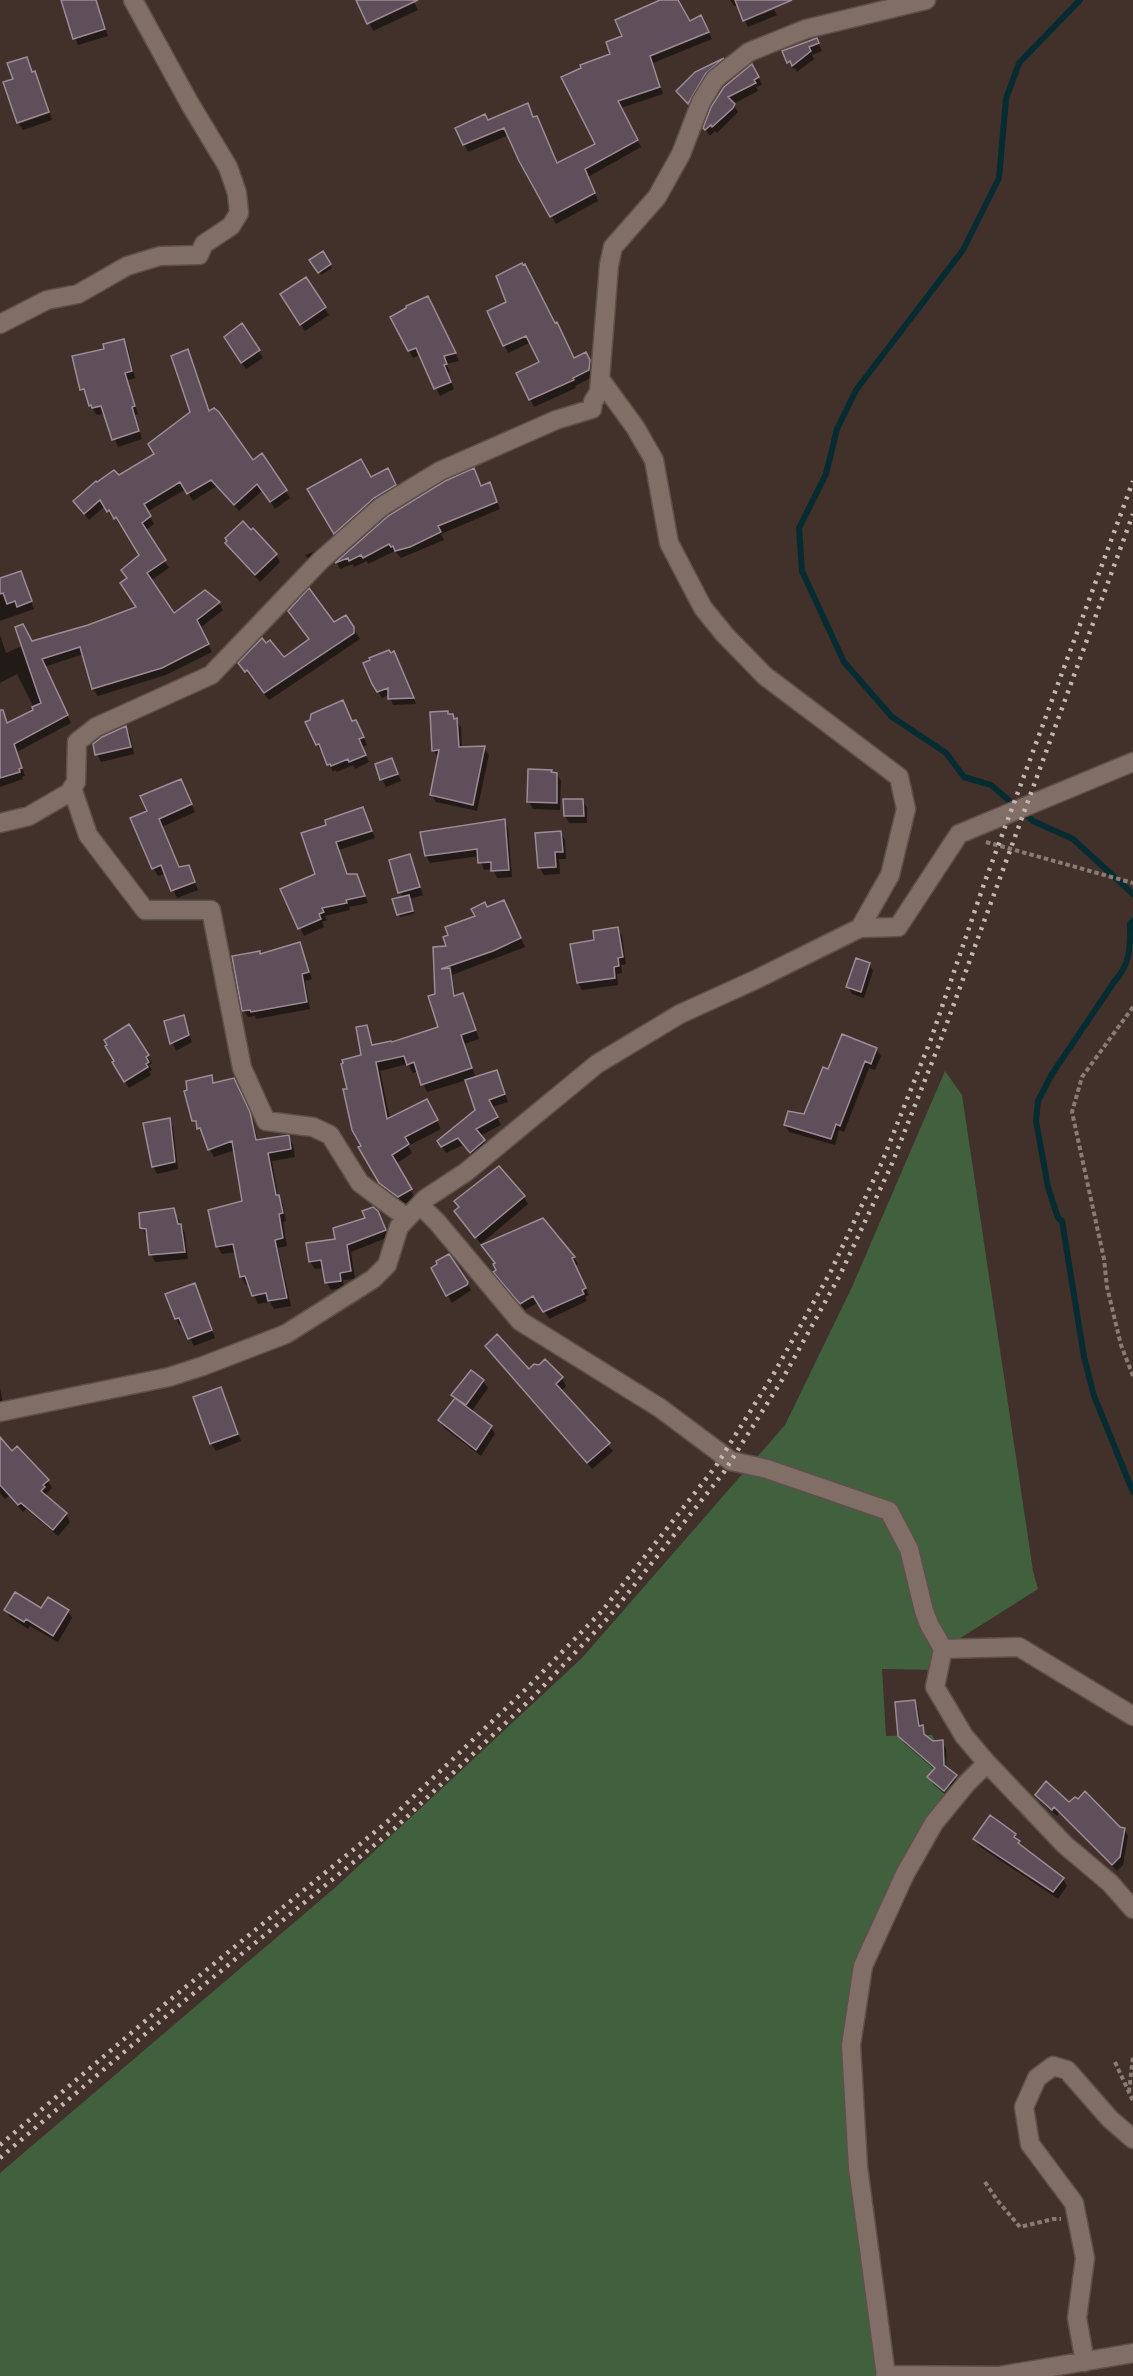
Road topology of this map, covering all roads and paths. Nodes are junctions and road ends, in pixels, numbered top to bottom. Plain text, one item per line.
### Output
1 (133, 0) edge
2 (926, 0) edge
3 (0, 324) edge
4 (600, 379) junction
5 (1133, 762) edge
6 (72, 791) junction
7 (0, 823) edge
8 (959, 834) junction
9 (1133, 883) edge
10 (860, 928) junction
11 (1133, 1007) edge
12 (414, 1211) junction
13 (1133, 1376) edge
14 (0, 1412) edge
15 (943, 1649) junction
16 (1133, 1716) edge
17 (987, 1763) junction
18 (1133, 1910) edge
19 (1133, 2056) edge
20 (1115, 2062) dead end
21 (1129, 2093) junction
22 (1133, 2101) edge
23 (1133, 2139) edge
24 (985, 2182) dead end
25 (1077, 2220) junction
26 (1133, 2353) edge
27 (1085, 2362) junction
28 (886, 2375) edge

1 - 3 street
2 - 4 street
4 - 6 street
4 - 10 street
5 - 8 street
6 - 7 street
6 - 12 street
8 - 9 path
8 - 10 street
10 - 12 street
11 - 13 path
12 - 14 street
12 - 15 street
15 - 16 street
15 - 17 street
17 - 18 street
17 - 28 street
19 - 21 path
20 - 21 path
21 - 22 path
23 - 25 street
24 - 25 path
25 - 27 street
26 - 27 street
27 - 28 street

